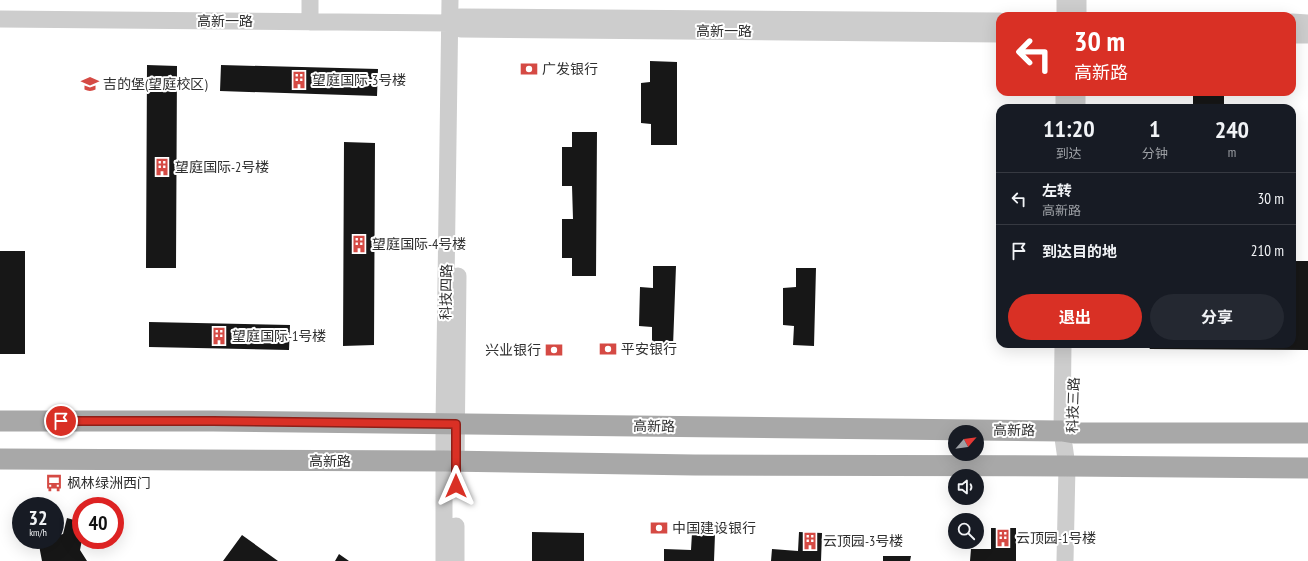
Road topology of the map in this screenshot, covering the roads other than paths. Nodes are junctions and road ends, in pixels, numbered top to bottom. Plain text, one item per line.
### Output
1 (310, 0) edge
2 (450, 0) edge
3 (1065, 0) edge
4 (1078, 0) edge
5 (1065, 12) edge
6 (1078, 12) edge
7 (458, 17) edge
8 (0, 19) edge
9 (996, 21) edge
10 (310, 22) junction
11 (1296, 22) edge
12 (1308, 22) edge
13 (996, 34) edge
14 (1296, 35) edge
15 (1308, 35) edge
16 (1063, 348) edge
17 (1075, 348) edge
18 (0, 421) edge
19 (450, 424) junction
20 (1068, 432) junction
21 (1308, 433) edge
22 (0, 459) edge
23 (450, 461) junction
24 (1067, 466) junction
25 (1308, 468) edge
26 (444, 561) edge
27 (456, 561) edge
28 (1066, 561) edge

1 - 10 street
2 - 7 street, 科技四路
3 - 5 street
4 - 6 street
7 - 9 street, 高新一路
7 - 10 street, 高新一路
7 - 13 street, 高新一路
7 - 19 street, 科技四路
8 - 10 street, 高新一路
11 - 12 street
14 - 15 street
16 - 20 street, 科技三路
17 - 20 street, 科技三路
18 - 19 main road, 高新路
19 - 20 main road, 高新路
19 - 23 street, 科技四路
20 - 21 main road, 高新路
20 - 24 street, 科技三路
22 - 23 main road, 高新路
23 - 24 main road, 高新路
23 - 26 street, 科技四路
23 - 27 street, 科技四路
24 - 25 main road, 高新路
24 - 28 street, 科技三路

